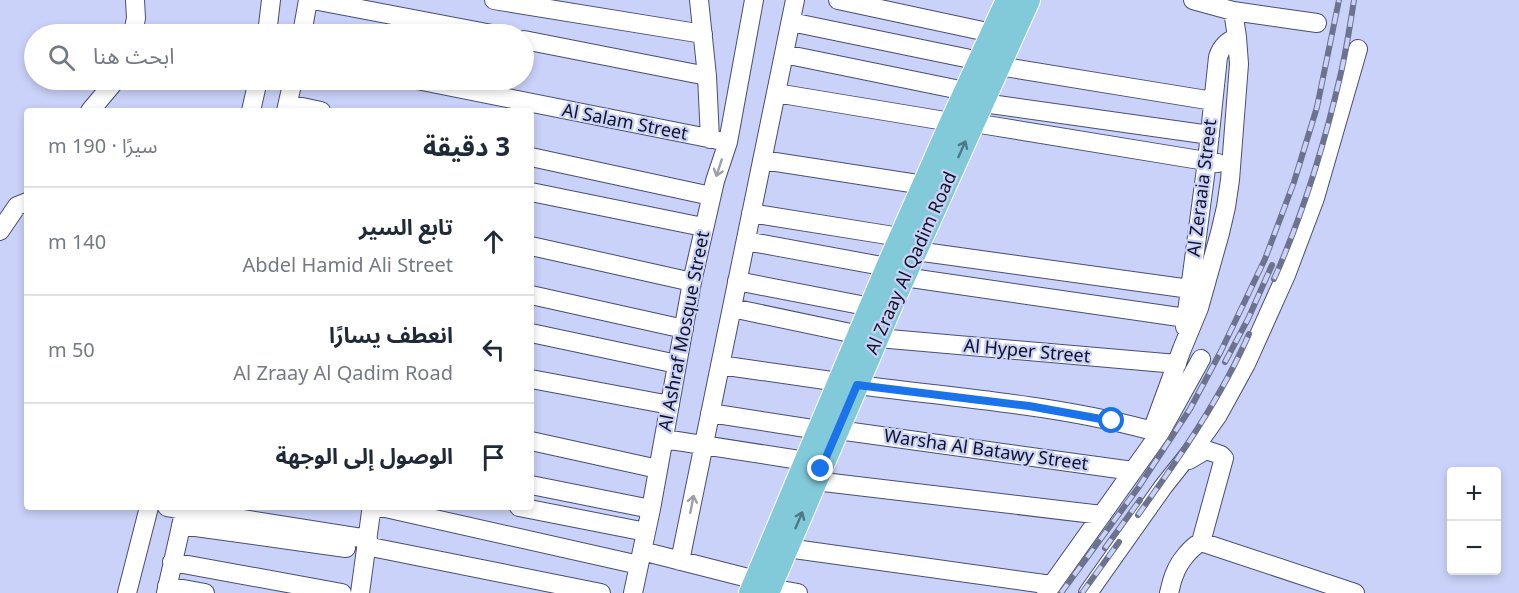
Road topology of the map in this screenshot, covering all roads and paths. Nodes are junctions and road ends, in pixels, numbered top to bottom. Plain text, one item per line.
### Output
1 (135, 0) edge
2 (271, 0) edge
3 (308, 0) edge
4 (313, 0) edge
5 (494, 0) edge
6 (699, 0) edge
7 (754, 0) edge
8 (795, 0) edge
9 (838, 0) edge
10 (1007, 0) edge
11 (1029, 0) edge
12 (1192, 0) edge
13 (1243, 8) edge
14 (791, 22) junction
15 (1317, 23) dead end
16 (135, 24) edge
17 (268, 24) edge
18 (304, 24) edge
19 (439, 24) edge
20 (992, 33) junction
21 (703, 34) junction
22 (1237, 37) junction
23 (534, 42) edge
24 (1358, 49) dead end
25 (784, 54) junction
26 (990, 64) junction
27 (707, 76) junction
28 (108, 90) edge
29 (256, 90) edge
30 (291, 90) edge
31 (467, 90) edge
32 (776, 93) junction
33 (1213, 101) junction
34 (287, 107) edge
35 (93, 108) edge
36 (252, 108) edge
37 (968, 110) junction
38 (1210, 135) junction
39 (719, 141) junction
40 (534, 158) edge
41 (762, 159) junction
42 (1207, 161) junction
43 (1231, 166) junction
44 (924, 184) junction
45 (534, 193) edge
46 (711, 196) junction
47 (24, 203) edge
48 (751, 213) junction
49 (703, 227) junction
50 (0, 231) edge
51 (746, 242) junction
52 (908, 244) junction
53 (534, 247) edge
54 (896, 272) junction
55 (737, 281) junction
56 (692, 282) junction
57 (1190, 289) junction
58 (534, 296) edge
59 (872, 307) junction
60 (732, 308) junction
61 (1186, 318) junction
62 (684, 329) junction
63 (534, 334) edge
64 (869, 337) junction
65 (1179, 356) junction
66 (1201, 359) dead end
67 (677, 363) junction
68 (720, 365) junction
69 (534, 380) edge
70 (848, 383) junction
71 (670, 405) junction
72 (710, 413) junction
73 (828, 430) junction
74 (1156, 432) junction
75 (664, 439) junction
76 (534, 442) edge
77 (704, 445) junction
78 (806, 460) junction
79 (1183, 464) junction
80 (658, 469) junction
81 (1133, 471) junction
82 (815, 481) junction
83 (534, 486) edge
84 (147, 510) edge
85 (375, 510) edge
86 (395, 510) edge
87 (534, 510) edge
88 (651, 510) junction
89 (179, 512) edge
90 (1102, 515) junction
91 (646, 532) junction
92 (1202, 542) junction
93 (366, 545) junction
94 (787, 548) junction
95 (640, 558) junction
96 (680, 561) junction
97 (172, 562) junction
98 (761, 589) edge
99 (1049, 589) edge
100 (167, 590) edge
101 (127, 593) edge
102 (205, 593) edge
103 (342, 593) edge
104 (360, 593) edge
105 (601, 593) edge
106 (633, 593) edge
107 (798, 593) edge
108 (1088, 593) edge
109 (1169, 593) edge
110 (1354, 593) edge

1 - 16 street
2 - 17 street
3 - 18 street
4 - 19 street
5 - 21 street
6 - 21 street
7 - 39 street, Al Ashraf Mosque Street
8 - 14 street
9 - 20 street
10 - 20 main road, Al Zraay Al Qadim Road
11 - 26 main road, Al Zraay Al Qadim Road
12 - 13 street
13 - 15 street
13 - 22 street, Al Zeraaia Street
14 - 25 street
14 - 26 street
20 - 26 main road, Al Zraay Al Qadim Road
21 - 27 street
22 - 33 street, Al Zeraaia Street
22 - 43 street, Al Zeraaia Street
23 - 27 street
24 - 79 street
25 - 32 street
25 - 37 street
26 - 33 street
26 - 37 main road, Al Zraay Al Qadim Road
27 - 39 street
28 - 35 street
29 - 36 street
30 - 34 street
31 - 39 street, Al Salam Street
32 - 37 street
32 - 41 street
33 - 38 street, Al Zeraaia Street
37 - 38 street
37 - 42 street
37 - 44 main road, Al Zraay Al Qadim Road
52 -> 37 main road, Al Zraay Al Qadim Road
38 - 42 street, Al Zeraaia Street
39 -> 46 street, Al Ashraf Mosque Street
40 - 46 street
41 - 44 street
41 - 48 street
42 - 43 street
42 - 57 street, Al Zeraaia Street
43 - 65 street, Al Zeraaia Street
44 - 52 main road, Al Zraay Al Qadim Road
45 - 49 street
46 - 49 street, Al Ashraf Mosque Street
47 - 50 street
48 - 51 street
48 - 52 street
49 - 56 street, Al Ashraf Mosque Street
51 - 54 street
51 - 55 street
52 - 54 main road, Al Zraay Al Qadim Road
52 - 57 street
53 - 56 street
54 - 59 main road, Al Zraay Al Qadim Road
54 - 61 street
54 - 64 main road, Al Zraay Al Qadim Road
55 - 59 street
55 - 60 street
56 - 62 street, Al Ashraf Mosque Street
57 - 61 street, Al Zeraaia Street
58 - 62 street
59 - 64 main road, Al Zraay Al Qadim Road
60 - 64 street, Al Hyper Street
60 - 68 street
61 - 65 street, Al Zeraaia Street
62 - 67 street, Al Ashraf Mosque Street
63 - 67 street
64 - 65 street, Al Hyper Street
64 - 70 main road, Al Zraay Al Qadim Road
65 - 74 street, Al Zeraaia Street
66 - 74 street
67 - 71 street, Al Ashraf Mosque Street
68 - 70 street
68 - 72 street
69 - 71 street
70 - 73 main road, Al Zraay Al Qadim Road
70 - 74 street
71 - 75 street, Al Ashraf Mosque Street
72 - 73 street, Warsha Al Batawy Street
72 - 77 street
73 - 78 main road, Al Zraay Al Qadim Road
73 - 81 street, Warsha Al Batawy Street
73 - 82 main road, Al Zraay Al Qadim Road
74 - 81 street
75 - 77 street
75 - 80 street, Al Ashraf Mosque Street
76 - 80 street
77 - 78 street
96 -> 77 street
78 - 98 main road, Al Zraay Al Qadim Road
79 - 92 street
79 - 108 street
80 - 88 street, Al Ashraf Mosque Street
81 - 90 street
82 - 90 street
94 -> 82 main road, Al Zraay Al Qadim Road
83 - 88 street
84 - 101 street
85 - 93 street
86 - 95 street
87 - 91 street
88 - 91 street, Al Ashraf Mosque Street
89 - 93 street
89 - 97 street
90 - 99 street
91 - 95 street, Al Ashraf Mosque Street
92 - 109 street
92 - 110 street
93 - 104 street
93 - 105 street
94 - 98 main road, Al Zraay Al Qadim Road
94 - 99 street
95 - 96 street
95 - 106 street, Al Ashraf Mosque Street
96 - 98 street
97 - 100 street
97 - 103 street
98 - 107 street
100 - 102 street

